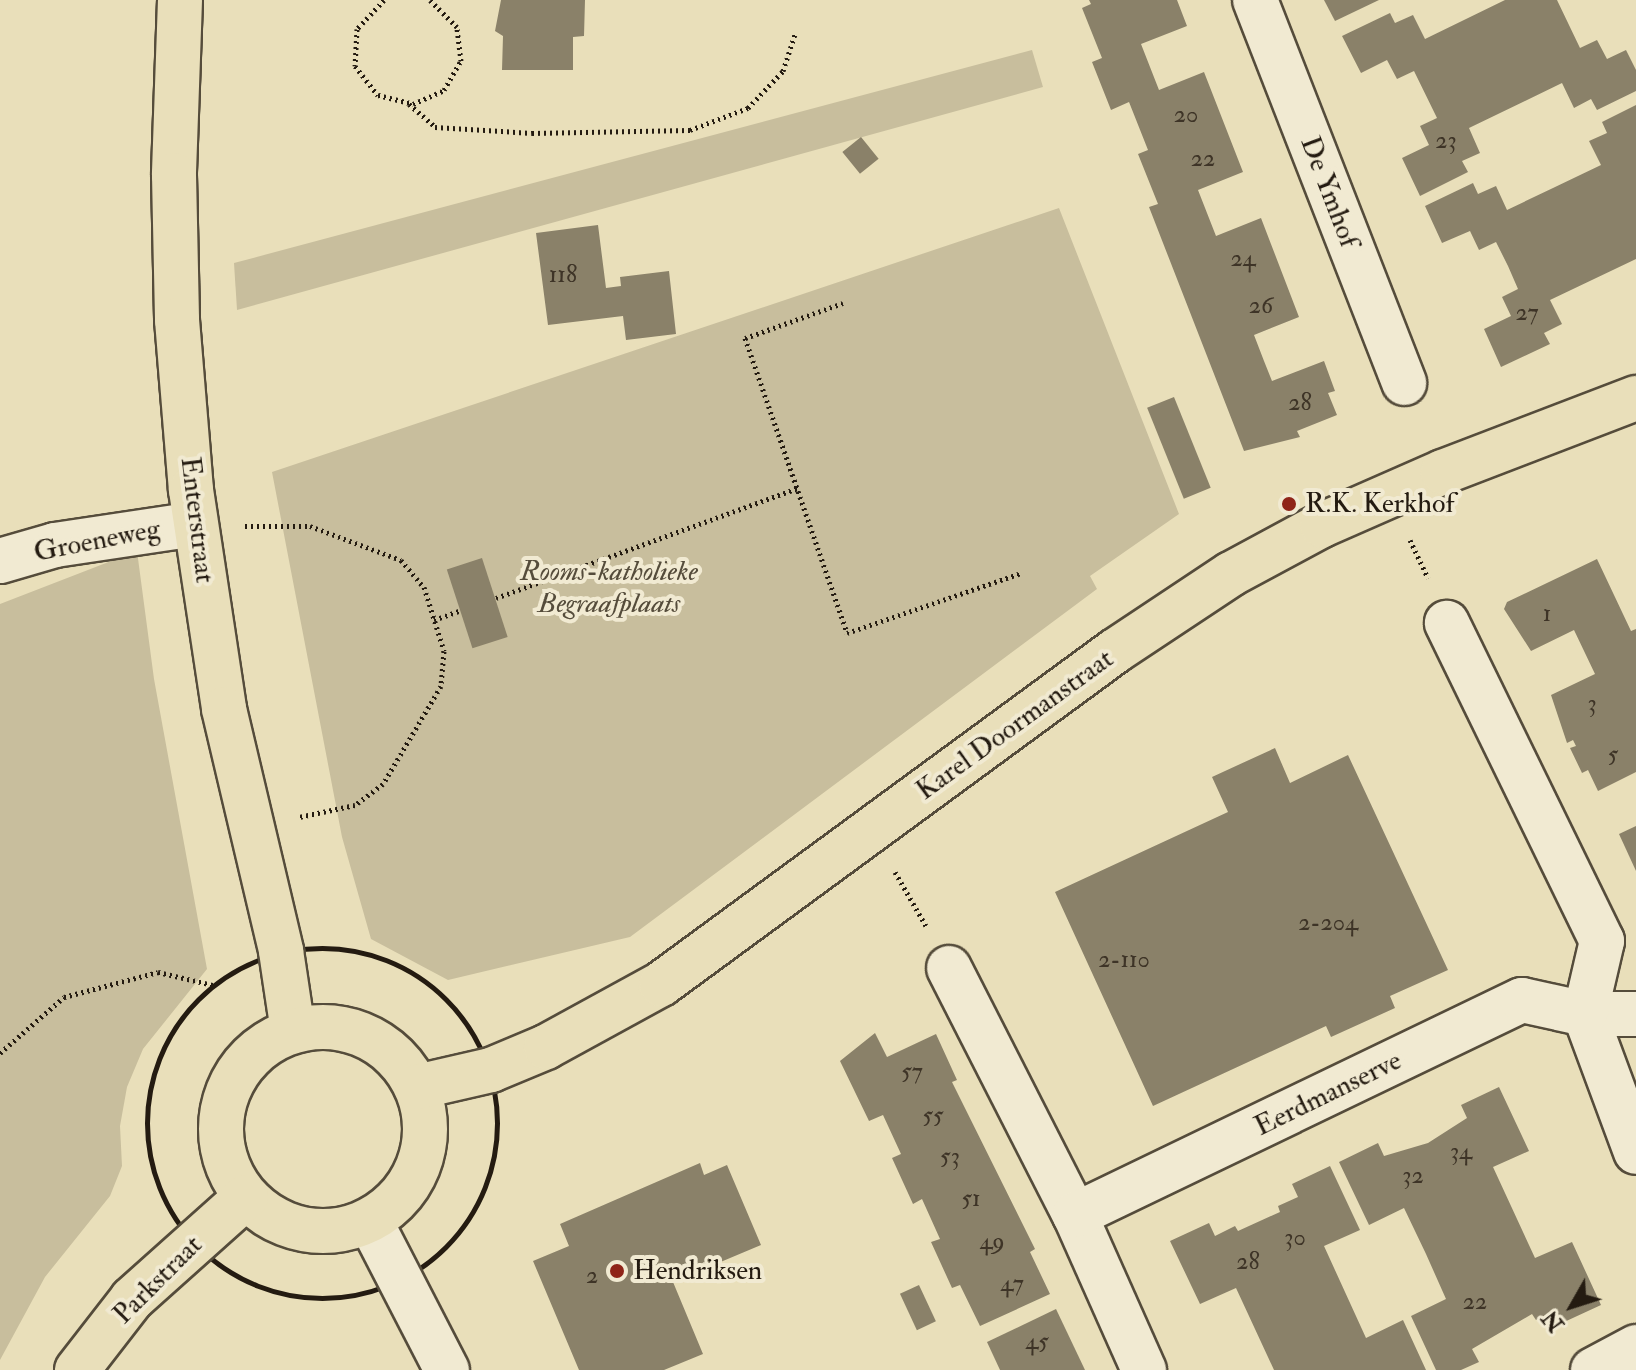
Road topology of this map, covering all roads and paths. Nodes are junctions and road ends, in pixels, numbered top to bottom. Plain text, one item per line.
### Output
1 (180, 0) edge
2 (384, 0) edge
3 (430, 0) edge
4 (1255, 0) edge
5 (795, 33) dead end
6 (409, 104) junction
7 (843, 303) dead end
8 (1404, 383) dead end
9 (1636, 398) edge
10 (798, 488) junction
11 (1390, 495) junction
12 (195, 524) junction
13 (0, 561) edge
14 (1021, 573) dead end
15 (496, 598) dead end
16 (461, 610) dead end
17 (434, 620) junction
18 (1447, 623) joint
19 (252, 827) junction
20 (872, 829) junction
21 (281, 951) junction
22 (949, 968) joint
23 (215, 985) junction
24 (1585, 1014) junction
25 (1636, 1014) edge
26 (293, 1031) junction
27 (0, 1053) edge
28 (491, 1070) junction
29 (417, 1087) junction
30 (1636, 1152) edge
31 (246, 1197) junction
32 (1075, 1215) junction
33 (370, 1221) junction
34 (193, 1243) junction
35 (402, 1282) junction
36 (1636, 1347) edge
37 (77, 1370) edge
38 (447, 1370) edge
39 (1144, 1370) edge
40 (1593, 1370) edge

1 - 12 main road, Enterstraat
2 - 6 path
3 - 6 path
4 - 8 street, De Ymhof
5 - 6 path
7 - 10 path
9 - 11 main road, Karel Doormanstraat
10 - 14 path
10 - 15 path
11 - 18 path
11 - 20 main road, Karel Doormanstraat
12 - 13 street, Groeneweg
12 - 17 path
12 - 19 main road, Enterstraat
16 - 17 path
17 - 19 path
18 - 24 street
19 - 21 main road, Enterstraat
20 - 22 path
20 - 28 main road, Karel Doormanstraat
21 - 23 path
21 - 26 main road, Enterstraat
21 - 28 path
22 - 32 street
23 - 27 path
23 - 34 path
24 - 25 street, Eerdmanserve
24 - 30 street
24 - 32 street, Eerdmanserve
26 - 29 main road
26 - 31 main road
28 - 29 main road, Karel Doormanstraat
28 - 35 path
29 - 33 main road
31 - 33 main road
31 - 34 main road, Parkstraat
32 - 39 street
33 - 35 street
34 - 35 path
34 - 37 main road, Parkstraat
35 - 38 street
36 - 40 street

